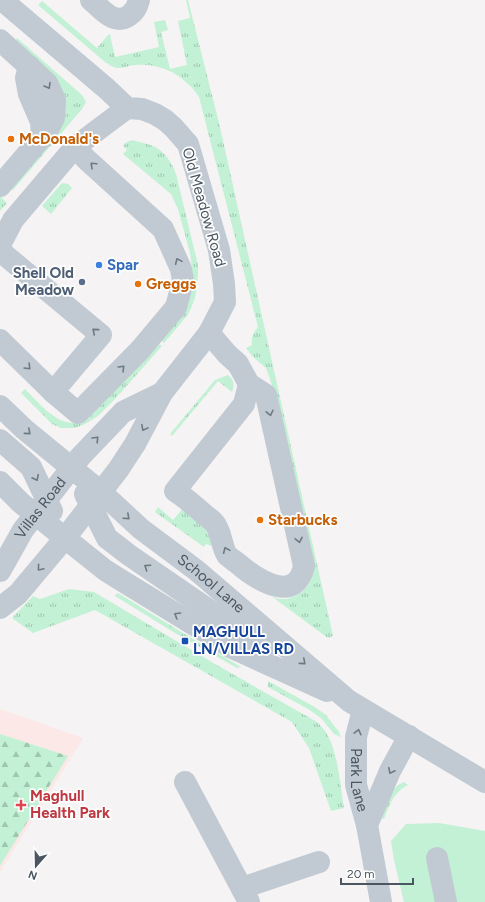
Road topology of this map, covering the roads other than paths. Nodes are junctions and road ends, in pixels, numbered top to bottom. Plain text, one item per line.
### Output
1 (91, 0) edge
2 (139, 0) edge
3 (8, 2) edge
4 (0, 40) edge
5 (127, 108) junction
6 (76, 147) junction
7 (0, 186) edge
8 (0, 245) edge
9 (0, 251) edge
10 (209, 334) junction
11 (0, 340) edge
12 (249, 384) junction
13 (53, 392) junction
14 (162, 393) junction
15 (0, 406) edge
16 (0, 440) edge
17 (71, 468) junction
18 (0, 482) edge
19 (96, 499) junction
20 (41, 507) junction
21 (65, 538) junction
22 (0, 570) edge
23 (0, 608) edge
24 (290, 674) junction
25 (356, 706) junction
26 (409, 736) junction
27 (185, 782) dead end
28 (485, 782) edge
29 (367, 825) junction
30 (437, 858) dead end
31 (319, 862) dead end
32 (245, 895) edge
33 (381, 902) edge
34 (446, 902) edge

1 - 2 street
3 - 5 street
4 -> 7 street
5 - 6 street
5 - 10 street, Old Meadow Road
6 - 8 street
13 -> 6 street
13 -> 9 street
10 - 12 street
10 - 14 street, Old Meadow Road
11 -> 13 street
12 -> 12 street
17 -> 14 street, Old Meadow Road
14 -> 19 street, Old Meadow Road
15 -> 17 street, School Lane
16 -> 20 street, School Lane
17 - 19 street, School Lane
17 - 20 street, Villas Road
18 - 20 street, School Lane
19 - 21 street, Old Meadow Road
24 -> 19 street, School Lane
19 -> 25 street, School Lane
20 - 21 street, School Lane
20 - 22 street, Villas Road
21 -> 23 street
24 -> 21 street, School Lane
24 - 25 street, School Lane
25 - 26 street, School Lane
29 -> 25 street, Park Lane
26 - 28 street, School Lane
26 -> 29 street, Park Lane
27 - 32 street
29 - 33 street, Park Lane
30 - 34 street
31 - 32 street

